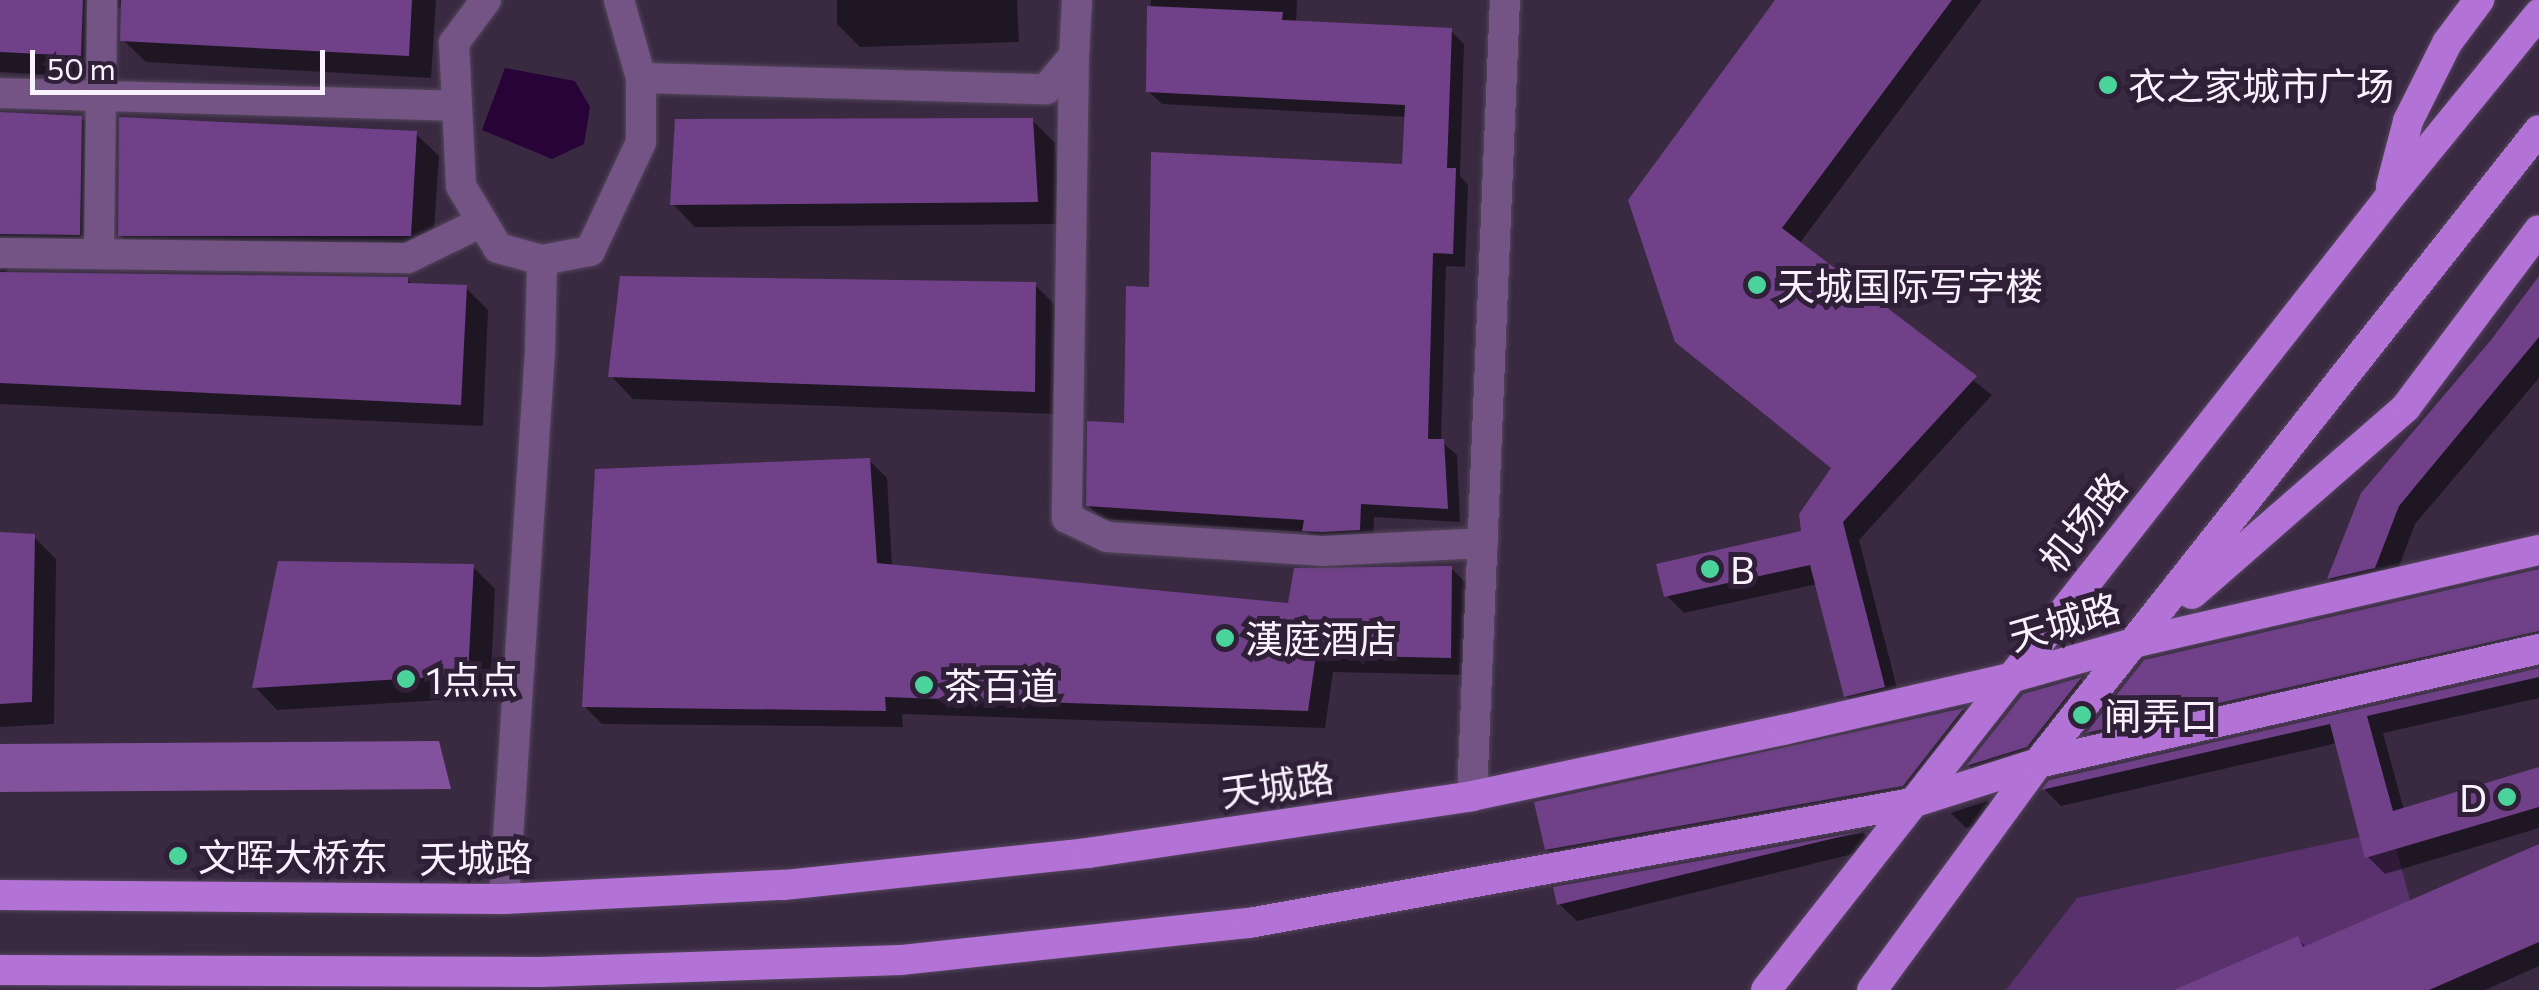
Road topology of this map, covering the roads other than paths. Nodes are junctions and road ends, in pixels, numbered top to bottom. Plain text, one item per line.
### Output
1 (102, 0) edge
2 (486, 0) edge
3 (619, 0) edge
4 (1077, 0) edge
5 (1505, 0) edge
6 (2479, 0) edge
7 (2539, 14) edge
8 (1074, 56) junction
9 (641, 78) junction
10 (0, 93) edge
11 (102, 96) junction
12 (457, 106) junction
13 (2539, 130) edge
14 (2388, 199) junction
15 (482, 222) junction
16 (2539, 230) edge
17 (0, 252) edge
18 (99, 254) junction
19 (542, 260) junction
20 (1483, 543) junction
21 (2539, 550) edge
22 (2137, 642) junction
23 (2539, 649) edge
24 (2010, 678) junction
25 (2038, 764) junction
26 (1472, 796) junction
27 (1912, 803) junction
28 (0, 893) edge
29 (504, 899) junction
30 (0, 970) edge
31 (1766, 990) edge
32 (1872, 990) edge

1 - 11 street
2 - 12 street
3 - 9 street
4 - 8 street
5 - 20 street
6 - 14 main road, 机场路
7 - 14 main road, 机场路
8 - 9 street
8 - 20 street
9 - 19 street
10 - 11 street
11 - 12 street
11 - 18 street
12 - 15 street
13 - 22 main road
14 - 24 main road, 机场路
15 - 18 street
15 - 19 street
16 - 22 main road
17 - 18 street
19 - 29 street
20 - 26 street
21 - 22 main road, 天城路
22 - 24 main road, 天城路
22 - 25 main road
23 - 25 main road
24 - 26 main road, 天城路
24 - 27 main road, 机场路
25 - 27 main road
25 - 32 main road
26 - 29 main road, 天城路
27 - 30 main road
27 - 31 main road, 机场路
28 - 29 main road, 天城路

